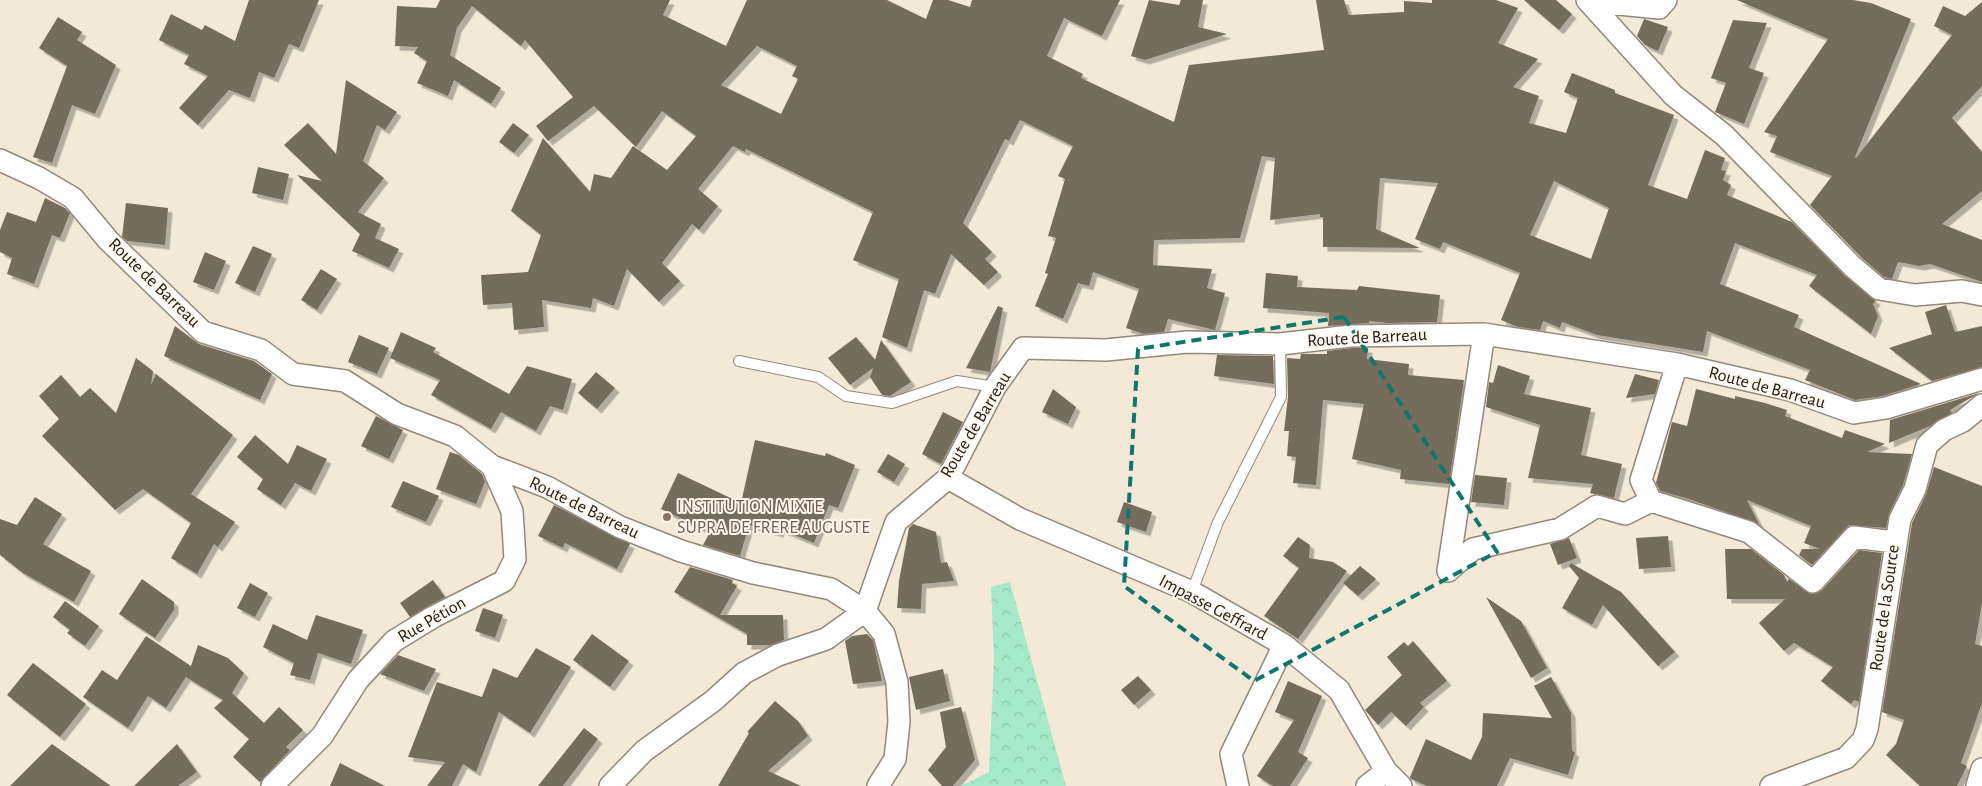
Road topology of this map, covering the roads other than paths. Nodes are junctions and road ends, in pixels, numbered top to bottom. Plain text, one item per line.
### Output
1 (1666, 0) edge
2 (1588, 1) edge
3 (3, 162) edge
4 (1982, 295) edge
5 (1484, 334) junction
6 (1280, 344) junction
7 (739, 361) dead end
8 (1677, 364) junction
9 (1982, 379) edge
10 (995, 387) junction
11 (1982, 406) edge
12 (492, 466) junction
13 (948, 478) junction
14 (1651, 501) junction
15 (1894, 542) junction
16 (1192, 592) junction
17 (865, 611) junction
18 (1284, 645) junction
19 (1982, 769) edge
20 (1386, 771) junction
21 (272, 786) edge
22 (610, 786) edge
23 (878, 786) edge
24 (1238, 786) edge
25 (1367, 786) edge
26 (1401, 786) edge
27 (1772, 786) edge
28 (1977, 786) edge

1 - 2 street
2 - 4 street
3 - 12 street, Route de Barreau
5 - 6 street, Route de Barreau
5 - 8 street, Route de Barreau
5 - 14 street
6 - 10 street, Route de Barreau
6 - 16 lane
7 - 10 lane
8 - 9 street, Route de Barreau
8 - 14 street
10 - 13 street, Route de Barreau
11 - 15 street, Route de la Source
12 - 17 street, Route de Barreau
12 - 21 street, Rue Pétion
13 - 16 street, Impasse Geffrard
13 - 17 street, Route de Barreau
14 - 15 street
15 - 27 street, Route de la Source
16 - 18 street, Impasse Geffrard
17 - 22 street
17 - 23 street
18 - 20 street, Impasse Geffrard
18 - 24 street
19 - 28 street
20 - 25 street
20 - 26 street, Impasse Geffrard

